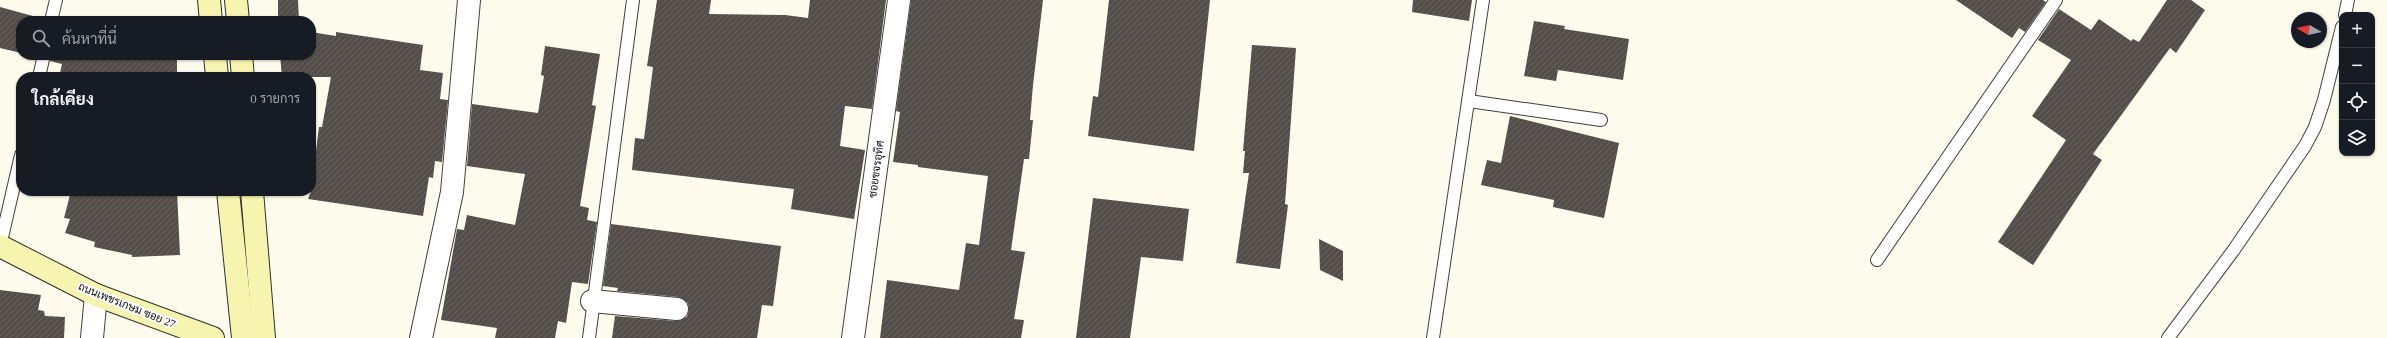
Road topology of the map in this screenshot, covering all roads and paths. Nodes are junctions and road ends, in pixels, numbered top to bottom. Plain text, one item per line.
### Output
1 (56, 0) edge
2 (209, 0) edge
3 (236, 0) edge
4 (469, 0) edge
5 (633, 0) edge
6 (899, 0) edge
7 (1483, 0) edge
8 (2056, 0) edge
9 (2348, 0) edge
10 (2346, 12) edge
11 (52, 16) edge
12 (211, 16) edge
13 (238, 16) edge
14 (2339, 39) edge
15 (43, 60) edge
16 (215, 60) edge
17 (241, 60) edge
18 (40, 72) edge
19 (217, 72) edge
20 (243, 72) edge
21 (1469, 101) junction
22 (1601, 120) dead end
23 (16, 177) edge
24 (229, 196) edge
25 (252, 196) edge
26 (0, 246) edge
27 (1877, 260) dead end
28 (96, 295) junction
29 (592, 301) junction
30 (677, 309) dead end
31 (92, 338) edge
32 (213, 338) edge
33 (243, 338) edge
34 (264, 338) edge
35 (422, 338) edge
36 (589, 338) edge
37 (853, 338) edge
38 (1433, 338) edge
39 (2168, 338) edge

1 - 11 lane
2 - 12 main road
3 - 13 main road
4 - 35 street
5 - 29 lane
6 - 37 street, ซอยขจรอุทิศ
7 - 21 lane
8 - 27 lane
9 - 10 lane
14 - 39 lane
15 - 18 lane
16 - 19 main road
17 - 20 main road
21 - 22 lane
21 - 38 lane
23 - 26 lane
24 - 33 main road
25 - 34 main road
26 - 28 main road, ถนนเพชรเกษม ซอย 27
28 - 31 street
28 - 32 main road, ถนนเพชรเกษม ซอย 27
29 - 30 street
29 - 36 lane

